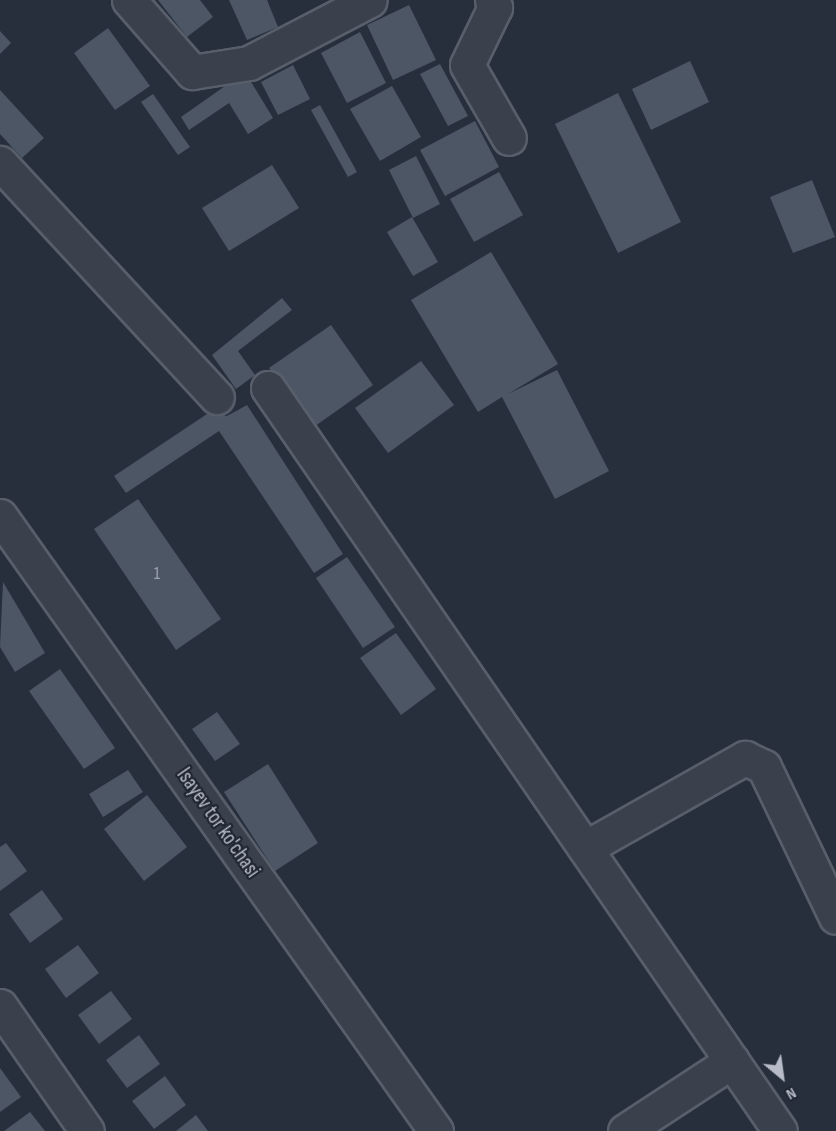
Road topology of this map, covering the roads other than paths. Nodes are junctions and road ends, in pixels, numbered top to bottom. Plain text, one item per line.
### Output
1 (129, 0) edge
2 (370, 0) edge
3 (492, 0) edge
4 (508, 138) dead end
5 (0, 163) edge
6 (268, 388) dead end
7 (217, 397) dead end
8 (0, 516) edge
9 (585, 848) junction
10 (836, 917) edge
11 (0, 1006) edge
12 (732, 1061) junction
13 (87, 1131) edge
14 (436, 1131) edge
15 (625, 1131) edge
16 (780, 1131) edge

1 - 2 street
3 - 4 street
5 - 7 street
6 - 9 street
8 - 14 street, Isayev tor ko'chasi
9 - 10 street
9 - 12 street
11 - 13 street
12 - 15 street
12 - 16 street

